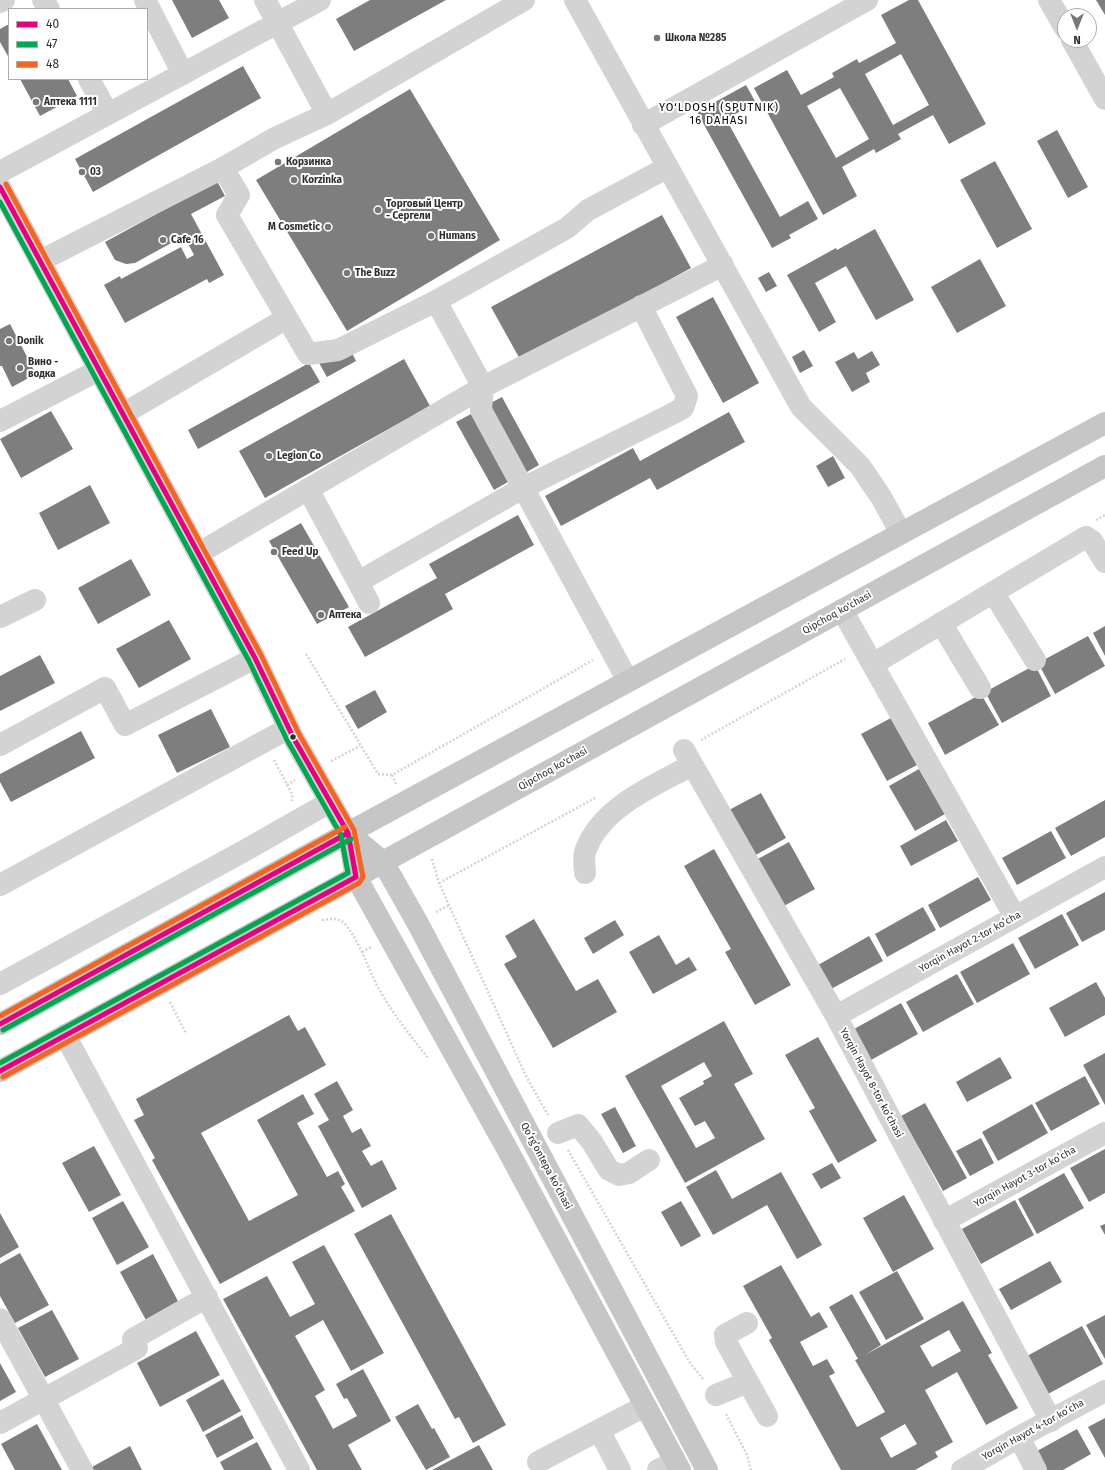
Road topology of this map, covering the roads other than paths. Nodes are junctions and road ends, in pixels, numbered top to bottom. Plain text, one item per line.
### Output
1 (4, 0) edge
2 (145, 0) edge
3 (265, 0) edge
4 (320, 0) edge
5 (524, 0) edge
6 (574, 0) edge
7 (867, 0) edge
8 (1049, 0) edge
9 (0, 2) edge
10 (1057, 14) edge
11 (278, 23) junction
12 (1076, 48) edge
13 (182, 74) junction
14 (89, 80) edge
15 (1105, 99) edge
16 (108, 114) junction
17 (327, 114) junction
18 (643, 125) junction
19 (668, 167) junction
20 (223, 168) junction
21 (0, 172) edge
22 (2, 194) edge
23 (40, 261) junction
24 (723, 265) junction
25 (436, 301) junction
26 (641, 306) junction
27 (287, 318) junction
28 (99, 370) junction
29 (483, 387) junction
30 (123, 414) junction
31 (0, 421) edge
32 (1105, 422) edge
33 (1105, 466) edge
34 (523, 488) junction
35 (308, 489) junction
36 (901, 533) junction
37 (199, 553) junction
38 (1105, 562) edge
39 (358, 582) junction
40 (993, 592) junction
41 (35, 600) dead end
42 (369, 602) dead end
43 (842, 610) junction
44 (0, 617) edge
45 (941, 623) junction
46 (868, 656) junction
47 (255, 658) junction
48 (1035, 660) dead end
49 (628, 681) junction
50 (980, 688) dead end
51 (289, 728) junction
52 (0, 745) edge
53 (330, 802) junction
54 (348, 833) junction
55 (383, 862) junction
56 (1105, 867) edge
57 (585, 873) dead end
58 (356, 877) junction
59 (2, 879) edge
60 (1015, 917) junction
61 (0, 984) edge
62 (836, 1016) junction
63 (0, 1024) edge
64 (65, 1035) junction
65 (0, 1071) edge
66 (558, 1133) dead end
67 (1105, 1133) edge
68 (649, 1160) dead end
69 (944, 1221) junction
70 (207, 1297) junction
71 (0, 1319) edge
72 (747, 1322) dead end
73 (748, 1382) junction
74 (1105, 1391) edge
75 (716, 1395) dead end
76 (44, 1399) junction
77 (645, 1406) junction
78 (767, 1416) dead end
79 (1051, 1421) junction
80 (0, 1423) edge
81 (599, 1430) junction
82 (1019, 1437) junction
83 (538, 1462) dead end
84 (671, 1467) edge
85 (82, 1470) edge
86 (299, 1470) edge
87 (620, 1470) edge
88 (707, 1470) edge
89 (962, 1470) edge
90 (1036, 1470) edge

1 - 9 street
2 - 13 street
3 - 11 street
4 - 11 street
5 - 17 street
6 - 18 street
7 - 18 street
8 - 10 street
11 - 13 street
11 - 17 street
12 - 15 street
13 - 16 street
14 - 16 street
16 - 21 street
17 - 20 street
18 - 19 street
19 - 24 street
19 - 25 street
20 - 23 street
20 - 27 street
22 - 23 street
23 - 28 street
24 - 26 street
24 - 36 street
25 - 27 street
25 - 29 street
26 - 29 street
26 - 34 street
27 - 30 street
28 - 30 street
28 - 31 street
29 - 34 street
29 - 35 street
30 - 37 street
32 - 36 main road
33 - 43 main road, Qipchoq ko'chasi
34 - 39 street
34 - 49 street
35 - 37 street
35 - 39 street
36 - 49 main road
37 - 47 street
38 - 40 street
39 - 42 street
40 - 45 street
40 - 48 street
41 - 44 street
43 - 46 street
43 - 55 main road, Qipchoq ko'chasi
45 - 46 street
45 - 50 street
46 - 60 street
47 - 51 street
47 - 52 street
49 - 54 main road
51 - 53 street
51 - 59 street
53 - 54 street
53 - 61 street
54 - 55 main road
54 - 58 main road
54 - 63 main road
55 - 58 main road, Qipchoq ko'chasi
55 - 88 main road, Qoʻrgʻontepa koʻchasi
56 - 60 street, Yorqin Hayot 2-tor koʻcha
57 - 62 street, Yorqin Hayot 8-tor koʻchasi
58 - 64 main road, Qipchoq ko'chasi
58 - 77 main road
60 - 62 street, Yorqin Hayot 2-tor koʻcha
62 - 69 street, Yorqin Hayot 8-tor koʻchasi
64 - 65 main road, Qipchoq ko'chasi
64 - 70 street
66 - 68 street
67 - 69 street, Yorqin Hayot 3-tor koʻcha
69 - 79 street, Yorqin Hayot 8-tor koʻchasi
70 - 76 street
70 - 86 street
71 - 76 street
72 - 73 street
73 - 75 street
73 - 78 street
74 - 79 street, Yorqin Hayot 4-tor koʻcha
76 - 80 street
76 - 85 street
77 - 81 street
77 - 84 main road
79 - 82 street, Yorqin Hayot 4-tor koʻcha
81 - 83 street
81 - 87 street
82 - 89 street, Yorqin Hayot 4-tor koʻcha
82 - 90 street

